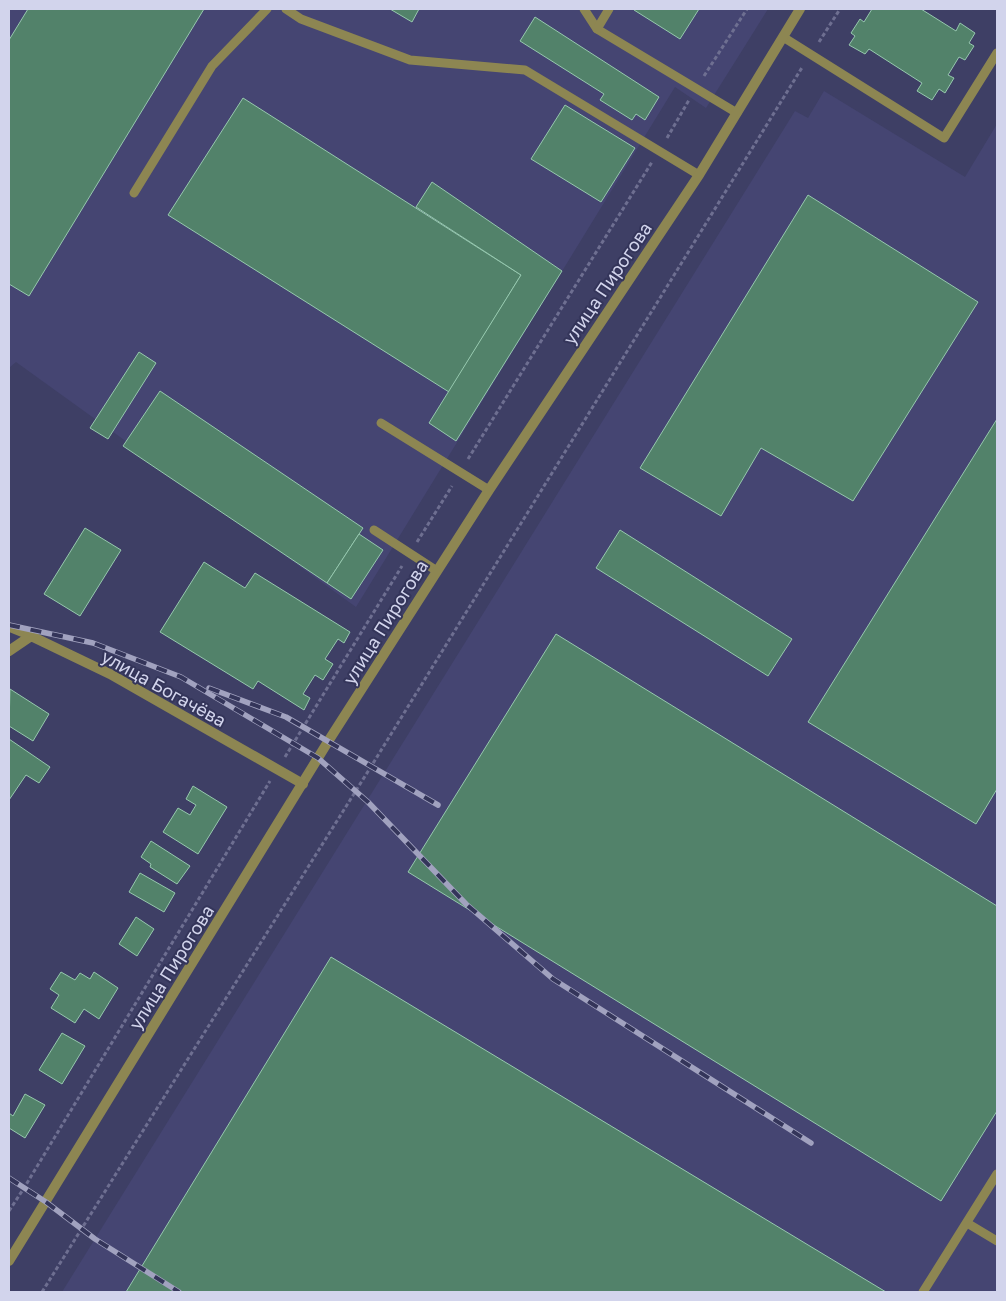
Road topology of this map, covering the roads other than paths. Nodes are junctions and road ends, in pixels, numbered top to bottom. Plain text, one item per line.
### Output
1 (267, 9) edge
2 (286, 9) edge
3 (584, 9) edge
4 (609, 9) edge
5 (800, 9) edge
6 (597, 29) junction
7 (783, 37) junction
8 (997, 53) edge
9 (737, 113) junction
10 (699, 175) junction
11 (134, 193) dead end
12 (381, 422) dead end
13 (489, 490) junction
14 (374, 530) dead end
15 (437, 571) junction
16 (9, 627) edge
17 (31, 636) junction
18 (9, 651) edge
19 (303, 784) junction
20 (997, 1174) edge
21 (967, 1223) junction
22 (997, 1241) edge
23 (9, 1261) edge
24 (924, 1292) edge

1 - 11 lane
2 - 10 lane
3 - 6 lane
4 - 6 lane
5 - 7 street, улица Пирогова
6 - 9 lane
7 - 8 lane
7 - 9 street, улица Пирогова
9 - 10 street, улица Пирогова
10 - 13 street, улица Пирогова
12 - 13 lane
13 - 15 street, улица Пирогова
14 - 15 lane
15 - 19 street, улица Пирогова
16 - 17 lane
17 - 18 street
17 - 19 street, улица Богачёва
19 - 23 street, улица Пирогова
20 - 21 lane
21 - 22 lane
21 - 24 lane

